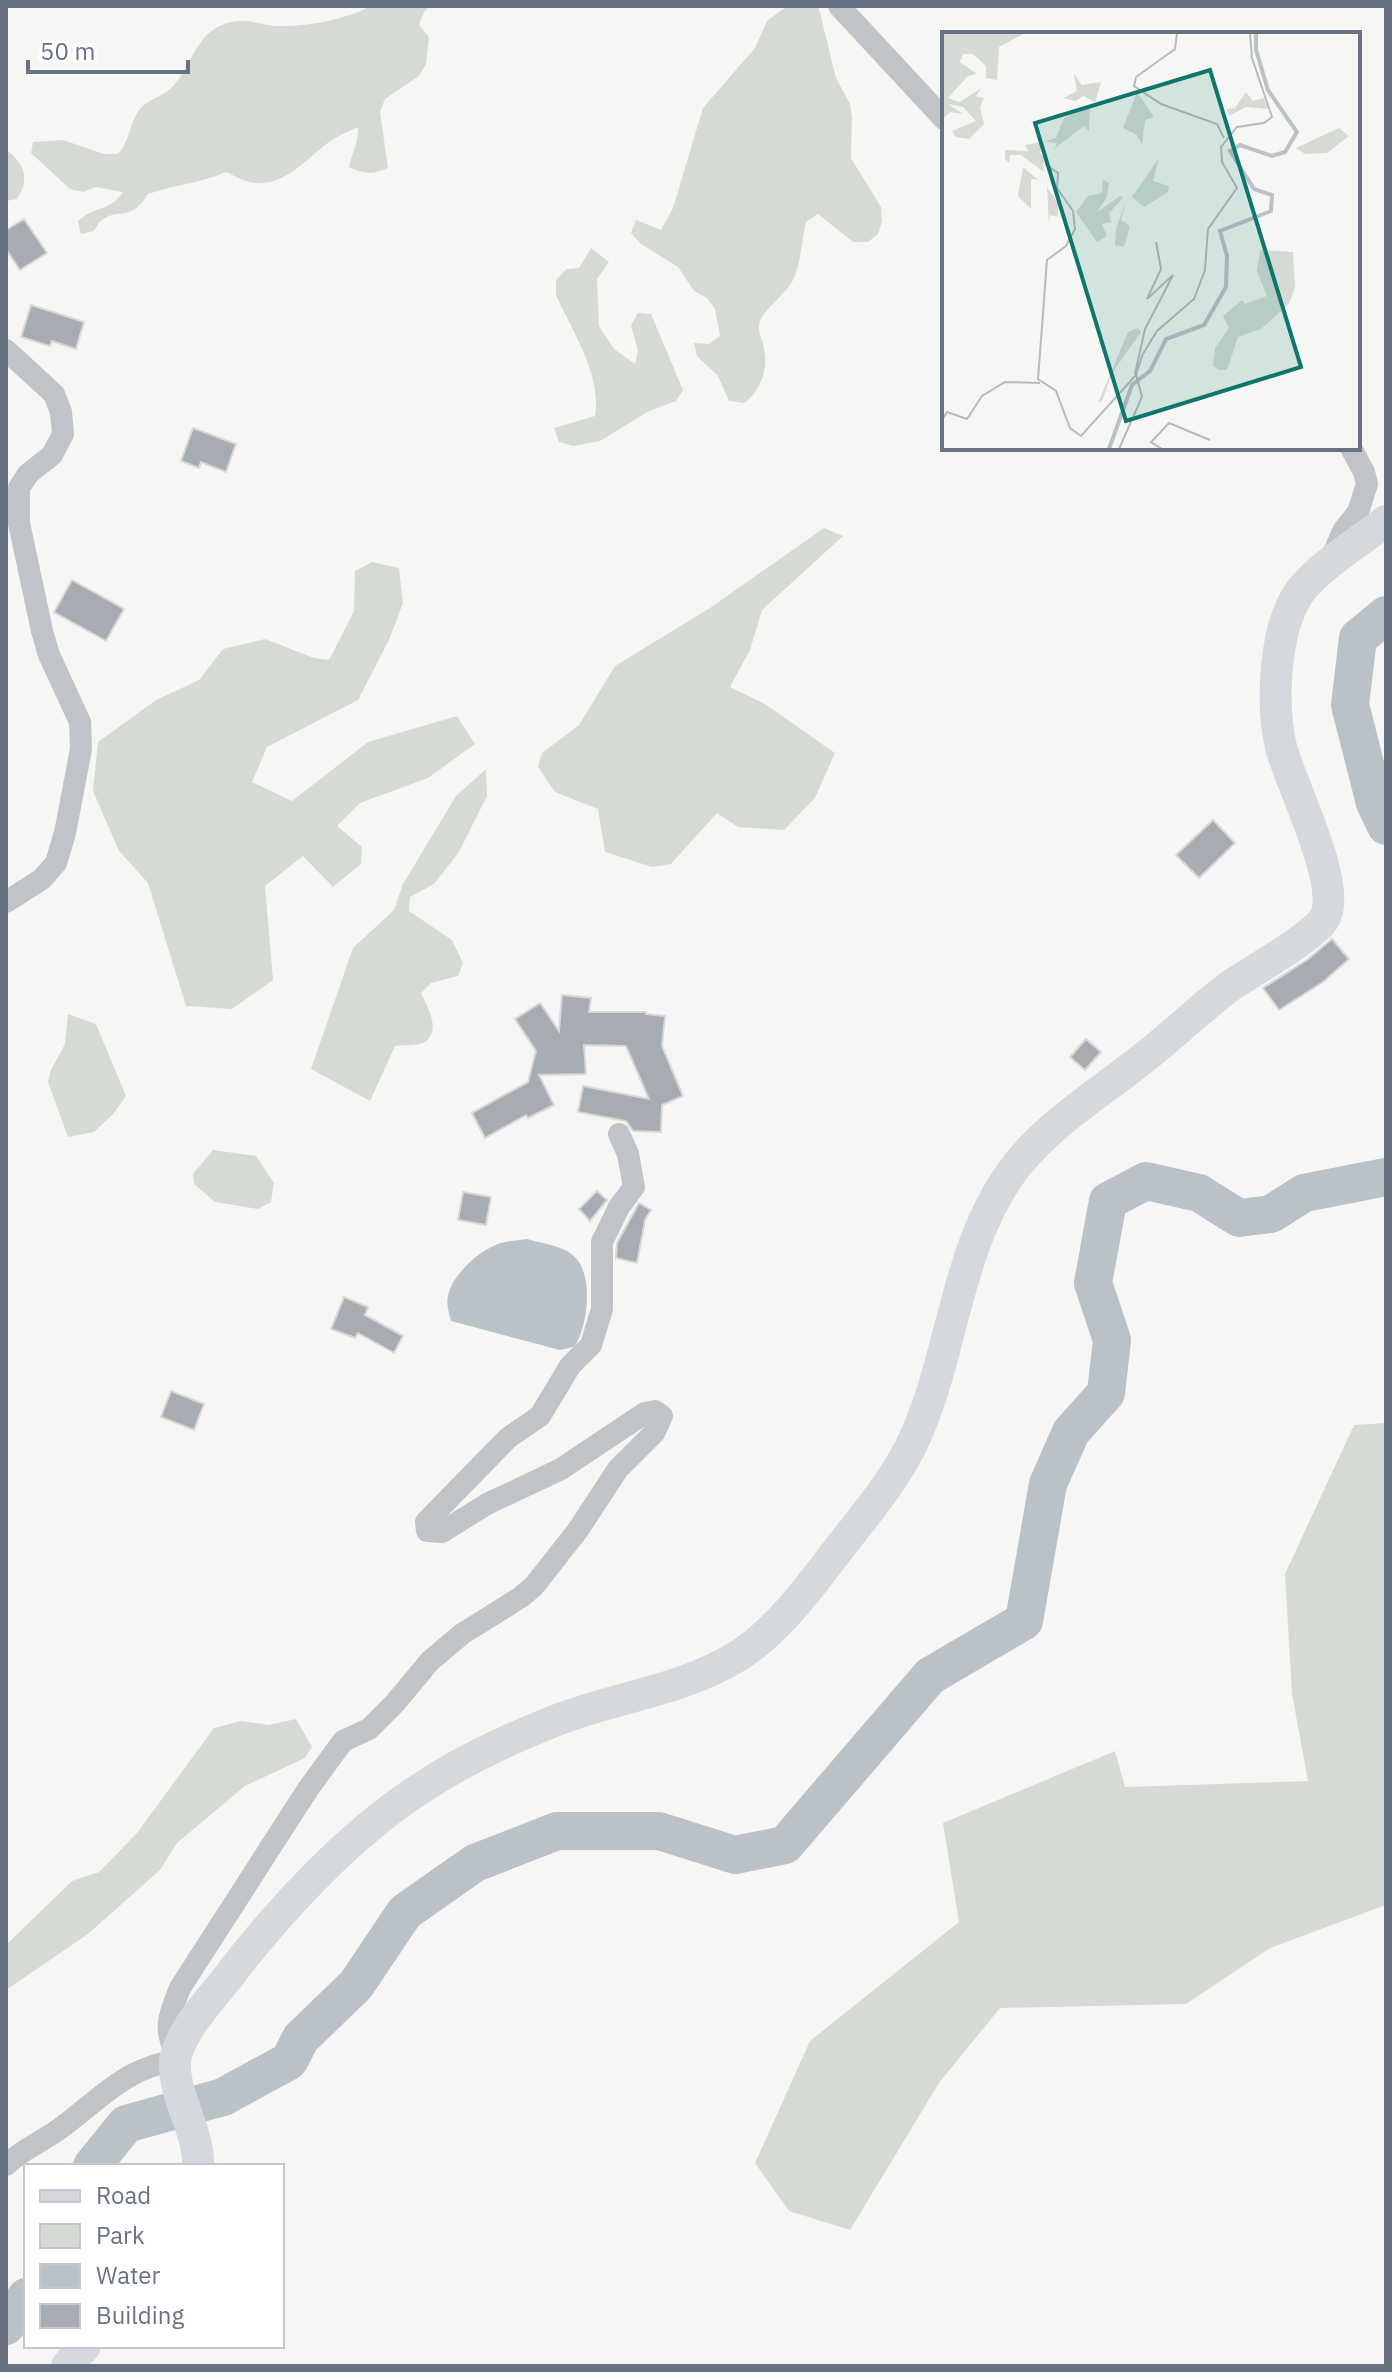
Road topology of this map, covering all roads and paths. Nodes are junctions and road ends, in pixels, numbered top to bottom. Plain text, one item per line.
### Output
1 (839, 6) edge
2 (942, 117) edge
3 (6, 350) edge
4 (1352, 450) edge
5 (1386, 521) edge
6 (1328, 566) junction
7 (6, 902) edge
8 (619, 1134) dead end
9 (177, 2068) junction
10 (198, 2164) edge
11 (6, 2165) edge
12 (83, 2348) edge
13 (67, 2366) edge

1 - 2 street
3 - 7 street
4 - 6 street
5 - 6 street
6 - 9 street
8 - 9 street
9 - 10 street
9 - 11 street
12 - 13 street

